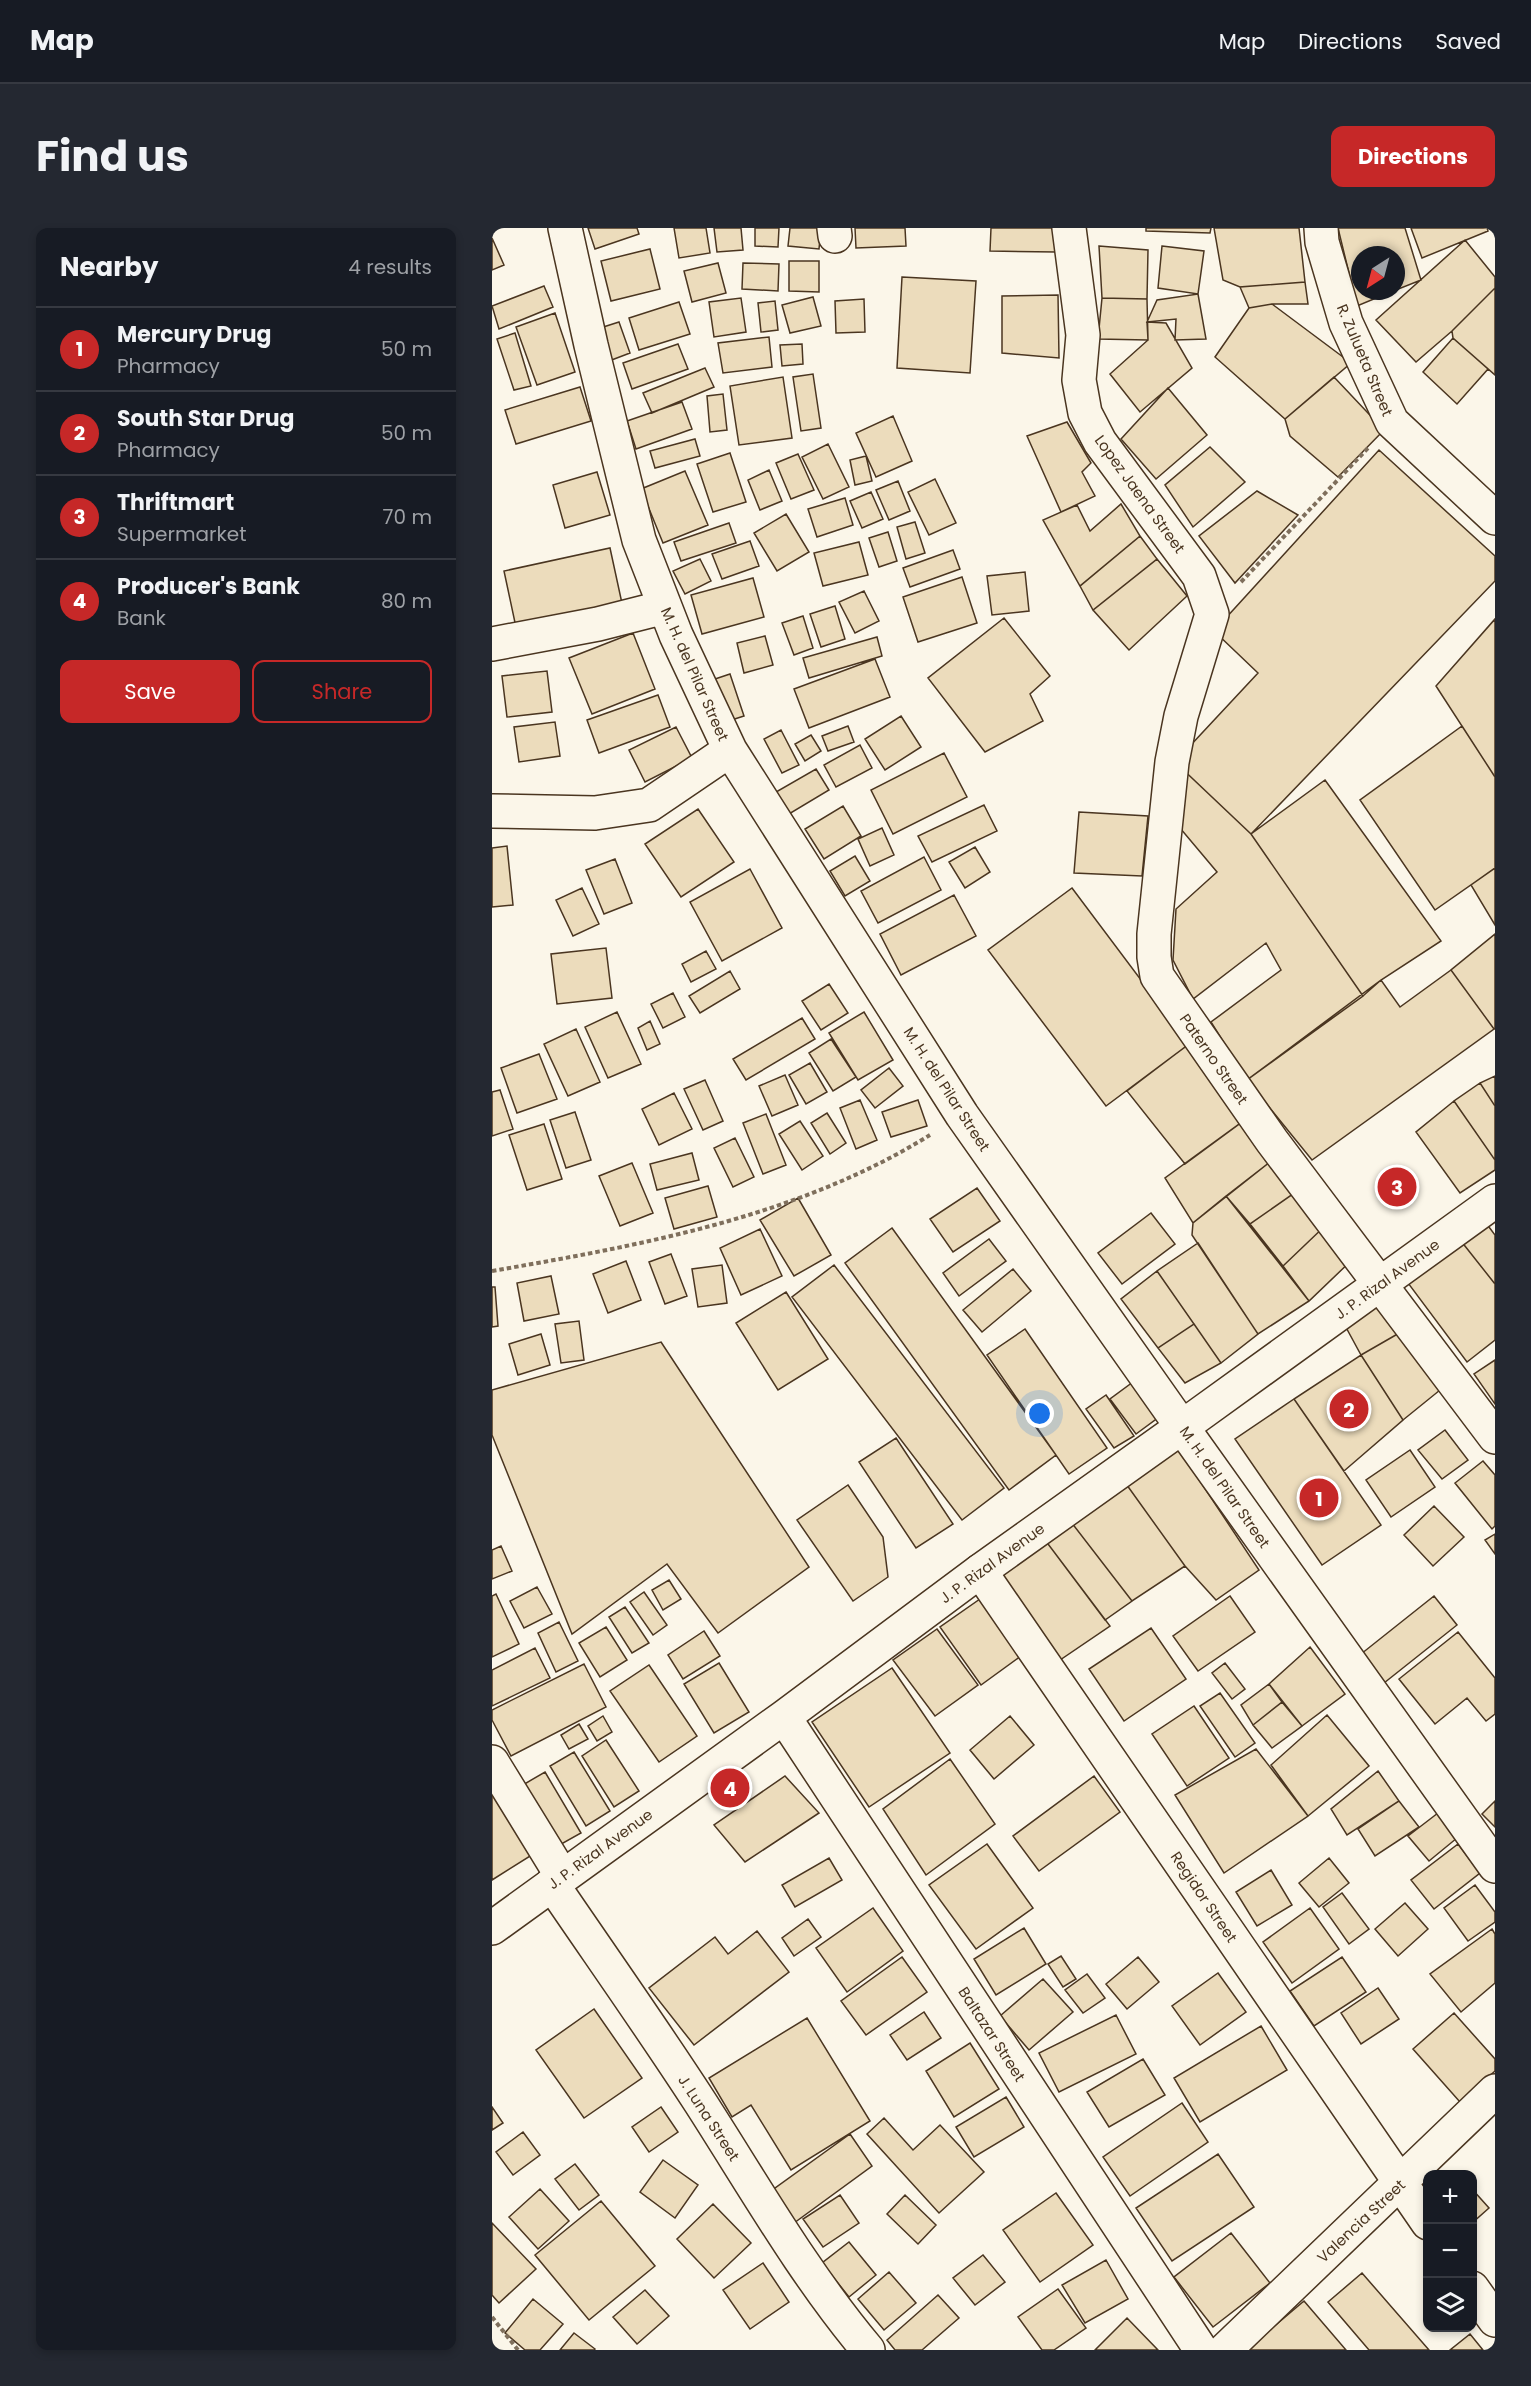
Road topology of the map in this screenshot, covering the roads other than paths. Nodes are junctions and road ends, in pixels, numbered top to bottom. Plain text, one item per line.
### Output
1 (566, 228) edge
2 (1069, 228) edge
3 (1321, 228) edge
4 (1495, 518) edge
5 (665, 607) junction
6 (1212, 614) joint
7 (492, 644) edge
8 (730, 750) junction
9 (492, 811) edge
10 (1495, 1202) edge
11 (1378, 1284) junction
12 (1182, 1427) junction
13 (1495, 1437) edge
14 (980, 1570) junction
15 (784, 1717) junction
16 (492, 1762) edge
17 (1495, 1866) edge
18 (557, 1880) junction
19 (492, 1928) edge
20 (1495, 2091) edge
21 (1400, 2184) junction
22 (1423, 2216) edge
23 (1477, 2294) edge
24 (1495, 2320) edge
25 (868, 2350) edge
26 (1201, 2350) edge
27 (1225, 2350) edge

1 - 5 street, M. H. del Pilar Street
2 - 6 street, Lopez Jaena Street
3 - 4 street, R. Zulueta Street
5 - 7 street
5 - 8 street, M. H. del Pilar Street
6 - 11 street, Paterno Street
8 - 9 street
8 - 12 street, M. H. del Pilar Street
10 - 11 street, J. P. Rizal Avenue
11 - 12 street, J. P. Rizal Avenue
11 - 13 street, Paterno Street
12 - 14 street, J. P. Rizal Avenue
12 - 17 street, M. H. del Pilar Street
14 - 15 street, J. P. Rizal Avenue
14 - 21 street, Regidor Street
15 - 18 street, J. P. Rizal Avenue
15 - 26 street, Baltazar Street
16 - 18 street, J. Luna Street
18 - 19 street, J. P. Rizal Avenue
18 - 25 street, J. Luna Street
20 - 21 street, Valencia Street
21 - 22 street, Regidor Street
21 - 27 street, Valencia Street
23 - 24 street

